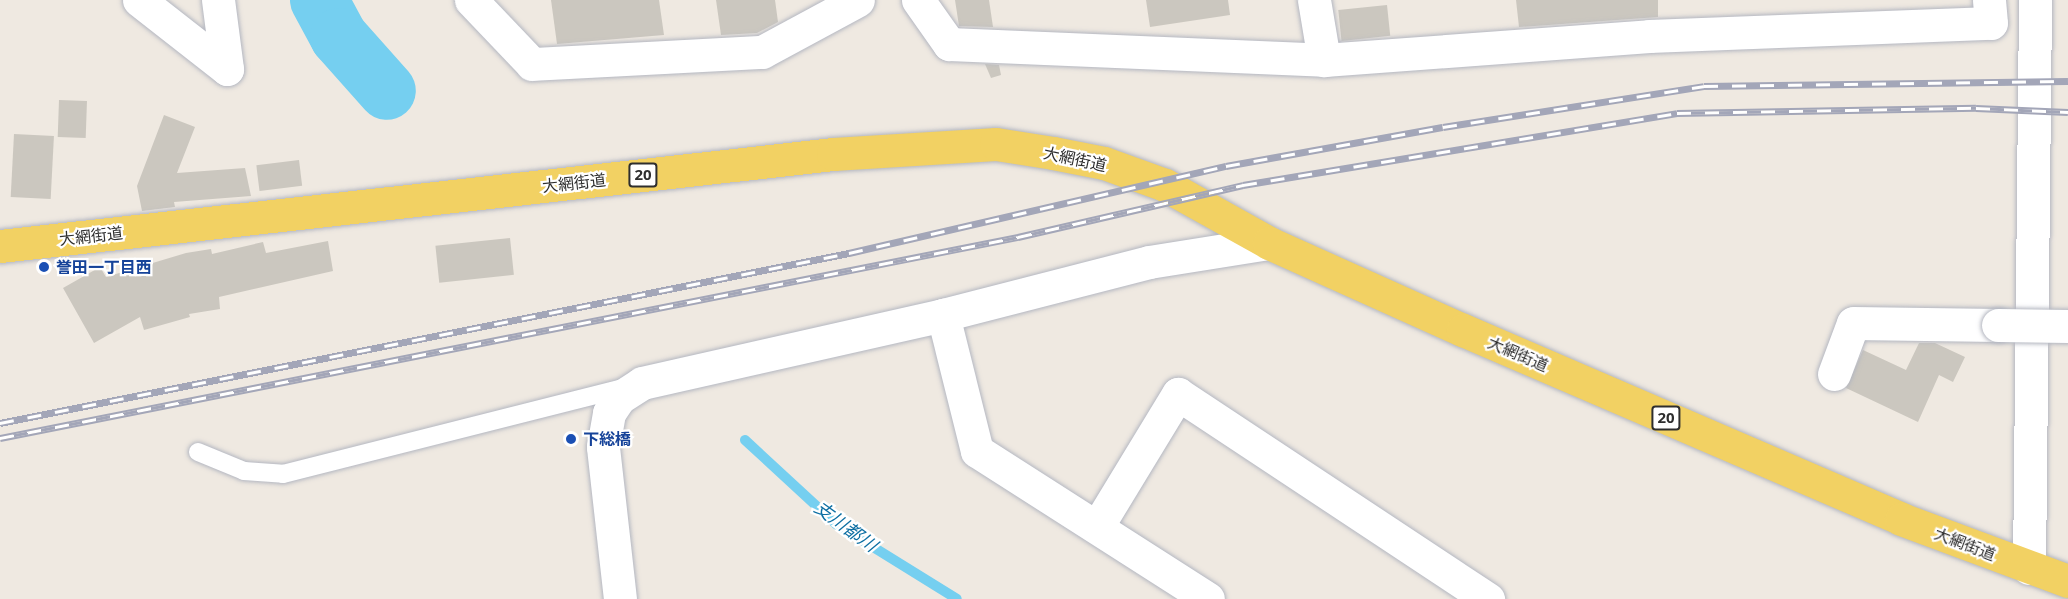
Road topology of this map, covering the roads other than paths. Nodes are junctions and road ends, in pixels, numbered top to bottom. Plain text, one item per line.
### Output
1 (139, 0) edge
2 (218, 0) edge
3 (471, 0) edge
4 (858, 0) edge
5 (918, 0) edge
6 (1314, 0) edge
7 (1989, 0) edge
8 (2035, 0) edge
9 (1324, 60) junction
10 (1269, 243) junction
11 (0, 246) edge
12 (943, 315) junction
13 (2068, 326) edge
14 (1834, 374) dead end
15 (642, 383) junction
16 (198, 452) dead end
17 (1097, 527) junction
18 (2029, 568) junction
19 (2068, 581) edge
20 (620, 599) edge
21 (1208, 599) edge
22 (1488, 599) edge

1 - 2 street
3 - 4 street
5 - 9 street
6 - 9 street
7 - 9 street
8 - 18 street
10 - 11 main road, 大網街道 / 20
10 - 12 street
10 - 18 main road, 大網街道 / 20
12 - 15 street
12 - 17 street
13 - 14 street, bridge
15 - 16 lane
15 - 20 street
17 - 21 street
17 - 22 street
18 - 19 main road, 大網街道 / 20

